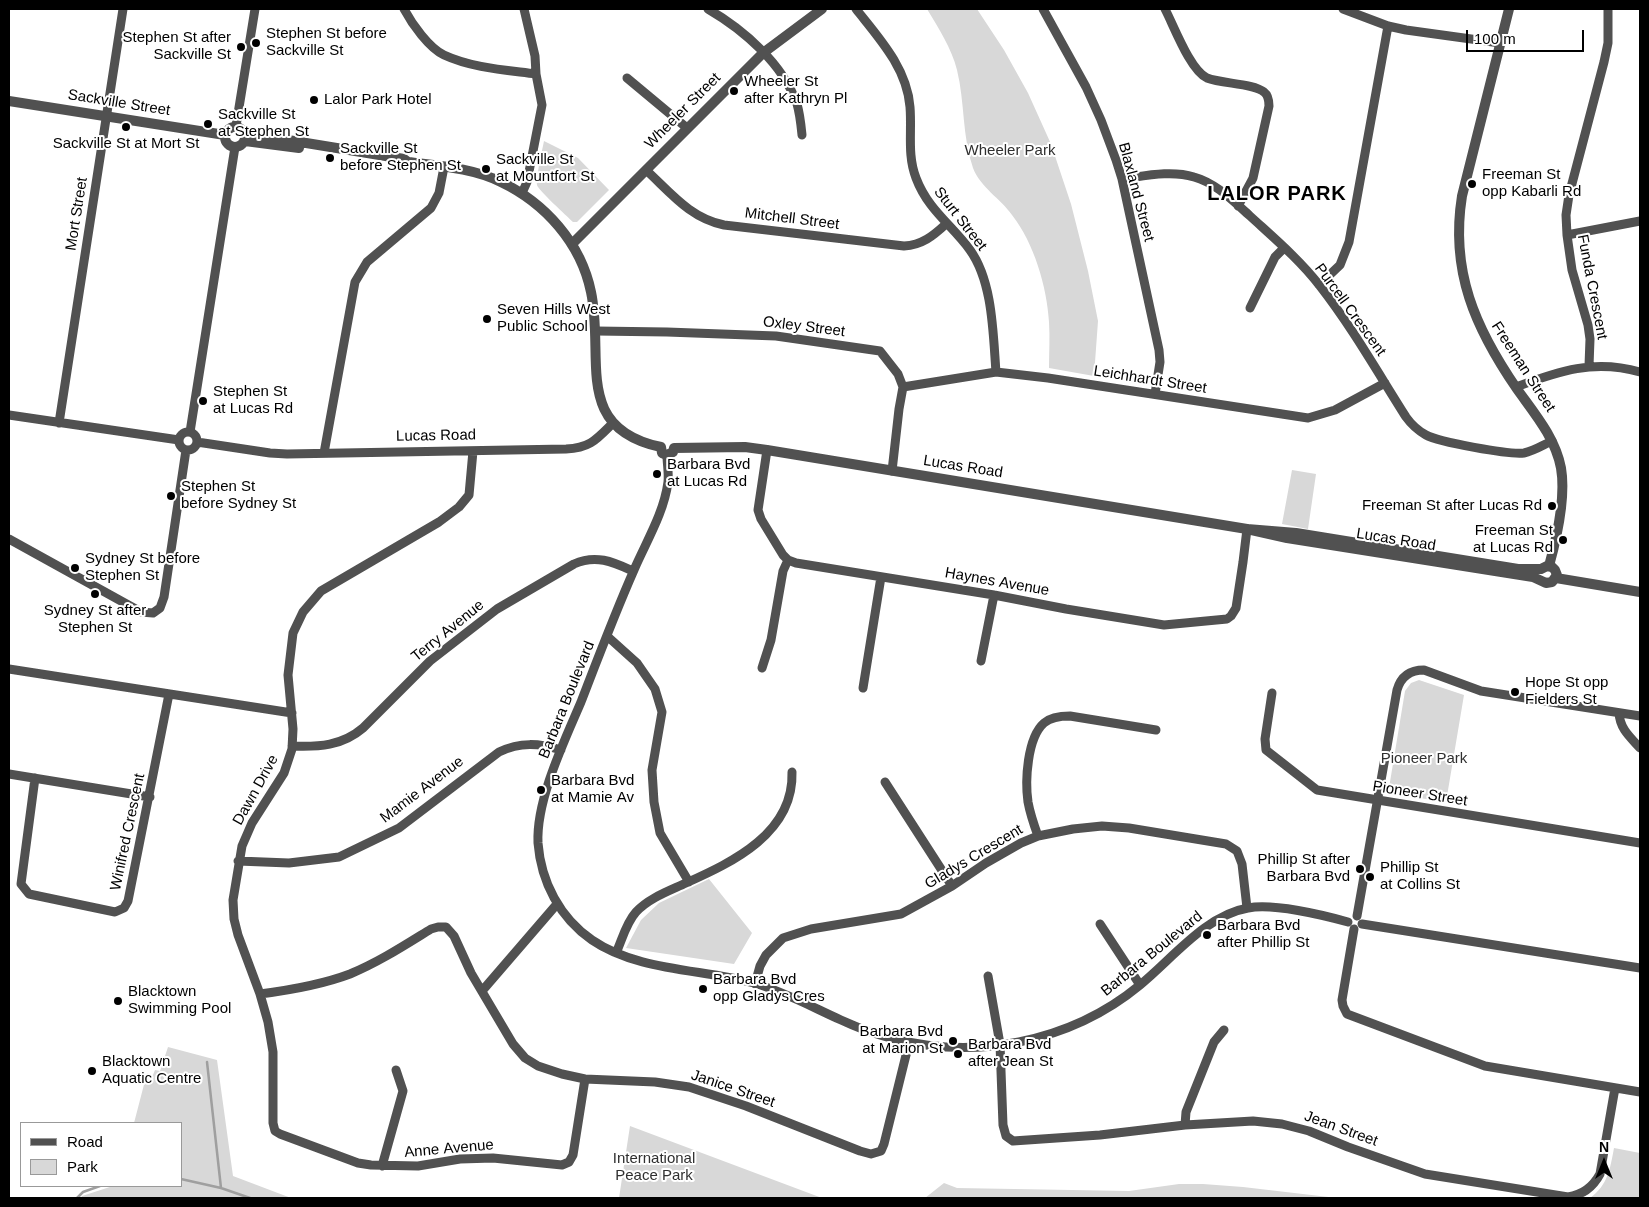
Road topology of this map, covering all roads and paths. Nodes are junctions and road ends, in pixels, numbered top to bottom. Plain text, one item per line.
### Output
1 (123, 9) edge
2 (256, 9) edge
3 (404, 9) edge
4 (524, 9) edge
5 (708, 9) edge
6 (822, 9) edge
7 (856, 9) edge
8 (1043, 9) edge
9 (1165, 9) edge
10 (1345, 9) edge
11 (1509, 9) edge
12 (1608, 9) edge
13 (1388, 26) junction
14 (1500, 43) junction
15 (763, 53) junction
16 (536, 74) junction
17 (627, 78) dead end
18 (9, 101) edge
19 (106, 115) junction
20 (236, 126) junction
21 (687, 128) junction
22 (225, 135) junction
23 (802, 135) dead end
24 (245, 137) junction
25 (236, 147) junction
26 (444, 167) junction
27 (646, 170) junction
28 (1122, 179) junction
29 (522, 194) junction
30 (1238, 206) junction
31 (1640, 221) edge
32 (946, 224) junction
33 (1567, 235) junction
34 (572, 244) junction
35 (1284, 248) junction
36 (1320, 285) junction
37 (1250, 308) dead end
38 (596, 331) junction
39 (1589, 366) junction
40 (996, 372) junction
41 (1640, 372) edge
42 (1385, 383) junction
43 (903, 387) junction
44 (1516, 388) junction
45 (1154, 394) junction
46 (9, 415) edge
47 (59, 423) junction
48 (613, 423) junction
49 (190, 432) junction
50 (179, 440) junction
51 (1552, 441) junction
52 (197, 442) junction
53 (186, 450) junction
54 (667, 450) junction
55 (767, 450) junction
56 (473, 451) junction
57 (324, 453) junction
58 (892, 470) junction
59 (1247, 529) junction
60 (9, 539) edge
61 (788, 560) junction
62 (1545, 567) junction
63 (633, 571) junction
64 (881, 577) junction
65 (1556, 578) junction
66 (1541, 580) junction
67 (1640, 592) edge
68 (994, 595) junction
69 (607, 636) junction
70 (981, 661) dead end
71 (762, 668) dead end
72 (9, 669) edge
73 (863, 688) dead end
74 (1272, 693) dead end
75 (169, 694) junction
76 (292, 713) junction
77 (1619, 713) junction
78 (1640, 716) edge
79 (1156, 730) dead end
80 (292, 746) junction
81 (1640, 748) edge
82 (561, 750) junction
83 (792, 772) dead end
84 (9, 774) edge
85 (36, 778) junction
86 (885, 782) dead end
87 (150, 797) junction
88 (1377, 801) junction
89 (1038, 836) junction
90 (1640, 842) edge
91 (238, 862) junction
92 (689, 882) junction
93 (952, 886) junction
94 (558, 904) junction
95 (1247, 908) junction
96 (1355, 923) junction
97 (1100, 924) dead end
98 (616, 953) junction
99 (1640, 968) edge
100 (988, 976) dead end
101 (755, 984) junction
102 (1140, 985) junction
103 (482, 991) junction
104 (260, 994) junction
105 (1224, 1030) dead end
106 (909, 1043) junction
107 (1000, 1044) junction
108 (396, 1070) dead end
109 (585, 1079) junction
110 (1615, 1088) junction
111 (1640, 1092) edge
112 (1185, 1125) junction
113 (280, 1134) joint
114 (382, 1166) junction

1 - 19 street, Mort Street
2 - 20 street
3 - 16 street
4 - 16 street
5 - 15 street
6 - 15 street, Wheeler Street
7 - 32 street, Sturt Street
8 - 28 street, Blaxland Street
9 - 30 street
10 - 13 street
11 - 14 street, Freeman Street
12 - 33 street, Funda Crescent
13 - 14 street
13 - 36 street
14 - 44 street, Freeman Street
15 - 21 street, Wheeler Street
15 - 23 street
16 - 29 street
17 - 21 street
18 - 19 street, Sackville Street
19 - 22 street, Sackville Street
19 - 47 street, Mort Street
20 - 22 street
20 - 24 street
21 - 27 street, Wheeler Street
22 - 25 street
24 - 25 street
24 - 26 street
25 - 49 street
26 - 29 street
26 - 57 street
27 - 32 street, Mitchell Street
27 - 34 street, Wheeler Street
28 - 30 street, Purcell Crescent
28 - 45 street, Blaxland Street
29 - 34 street
30 - 35 street, Purcell Crescent
31 - 33 street
32 - 40 street, Sturt Street
33 - 39 street, Funda Crescent
34 - 38 street
35 - 36 street, Purcell Crescent
35 - 37 street
36 - 42 street, Purcell Crescent
38 - 43 street, Oxley Street
38 - 48 street
39 - 41 street
39 - 44 street
40 - 43 street, Leichhardt Street
40 - 45 street, Leichhardt Street
42 - 45 street, Leichhardt Street
42 - 51 street, Purcell Crescent
43 - 58 street
44 - 51 street, Freeman Street
46 - 47 street
47 - 50 street
48 - 54 street, Lucas Road
48 - 56 street, Lucas Road
49 - 50 street
49 - 52 street
50 - 53 street
51 - 62 street, Freeman Street
52 - 53 street
52 - 57 street, Lucas Road
53 - 60 street
54 - 55 street, Lucas Road
54 - 63 street, Barbara Boulevard
55 - 58 street, Lucas Road
55 - 61 street
56 - 57 street, Lucas Road
56 - 76 street, Dawn Drive
58 - 59 street, Lucas Road
59 - 62 street, Lucas Road
59 - 66 street, Lucas Road
59 - 68 street, Haynes Avenue
61 - 64 street, Haynes Avenue
61 - 71 street
62 - 65 street
62 - 66 street
63 - 69 street, Barbara Boulevard
63 - 80 street, Terry Avenue
64 - 68 street, Haynes Avenue
64 - 73 street
65 - 66 street
65 - 67 street
68 - 70 street
69 - 82 street, Barbara Boulevard
69 - 92 street
72 - 75 street
74 - 88 street, Pioneer Street
75 - 76 street
75 - 87 street, Winifred Crescent
76 - 80 street, Dawn Drive
77 - 78 street
77 - 81 street
77 - 88 street
79 - 89 street
80 - 91 street, Dawn Drive
82 - 91 street, Mamie Avenue
82 - 94 street, Barbara Boulevard
83 - 92 street
84 - 85 street
85 - 87 street
85 - 87 street, Winifred Crescent
86 - 93 street
88 - 90 street, Pioneer Street
88 - 96 street
89 - 93 street, Gladys Crescent
89 - 95 street, Gladys Crescent
91 - 104 street, Dawn Drive
92 - 98 street
93 - 101 street, Gladys Crescent
94 - 98 street, Barbara Boulevard
94 - 103 street
95 - 96 street, Barbara Boulevard
95 - 102 street, Barbara Boulevard
96 - 99 street, Barbara Boulevard
96 - 110 street
97 - 102 street
98 - 101 street, Barbara Boulevard
100 - 107 street
101 - 106 street, Barbara Boulevard
102 - 107 street, Barbara Boulevard
103 - 104 street, Janice Street
103 - 109 street, Janice Street
104 - 113 street, Dawn Drive
105 - 112 street
106 - 107 street, Barbara Boulevard
106 - 109 street, Janice Street
107 - 112 street, Jean Street
108 - 114 street
109 - 114 street, Anne Avenue
110 - 111 street
110 - 112 street, Jean Street
113 - 114 street, Anne Avenue

